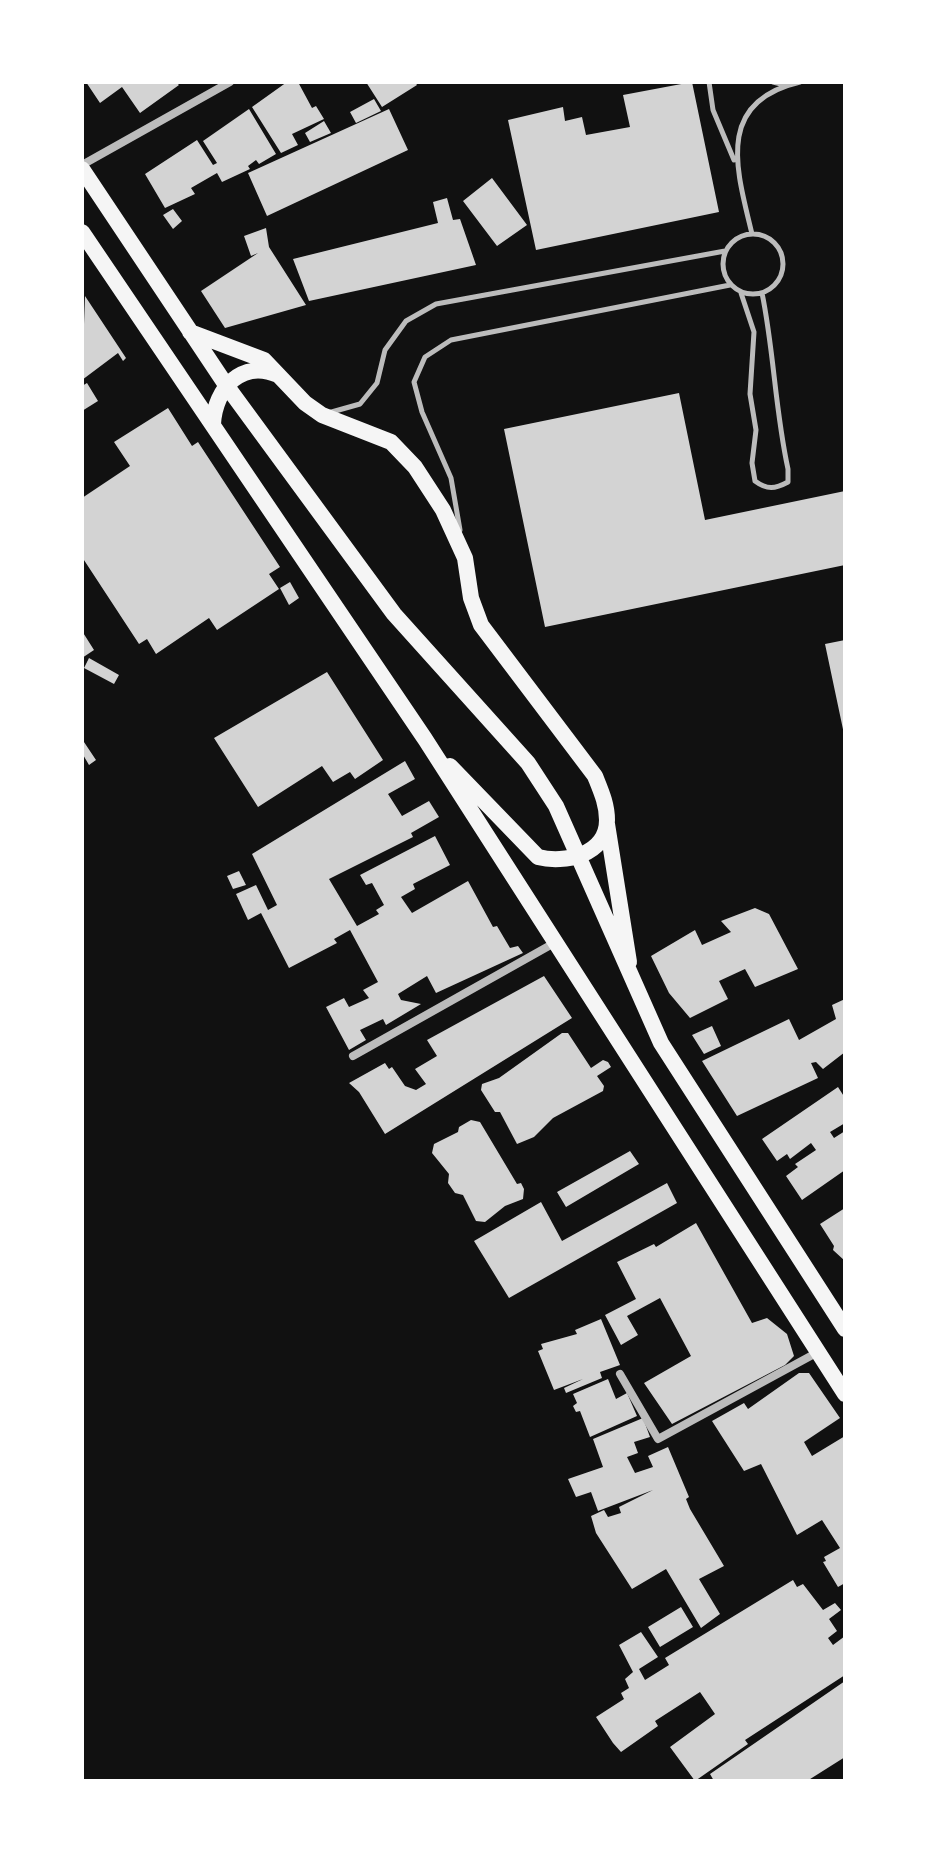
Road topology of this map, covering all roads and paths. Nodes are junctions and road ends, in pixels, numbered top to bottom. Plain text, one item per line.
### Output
1 (230, 82) edge
2 (709, 82) edge
3 (773, 82) edge
4 (800, 82) edge
5 (785, 85) junction
6 (735, 162) junction
7 (82, 167) edge
8 (82, 232) edge
9 (752, 234) junction
10 (725, 251) junction
11 (730, 285) junction
12 (741, 293) junction
13 (762, 293) junction
14 (190, 332) junction
15 (284, 377) junction
16 (226, 385) junction
17 (322, 415) junction
18 (213, 424) junction
19 (465, 558) junction
20 (425, 739) junction
21 (607, 824) junction
22 (580, 858) junction
23 (557, 941) junction
24 (632, 983) junction
25 (353, 1056) dead end
26 (845, 1329) edge
27 (818, 1352) junction
28 (620, 1374) dead end
29 (845, 1394) edge

1 - 7 street
2 - 6 lane
3 - 5 lane
4 - 5 lane
5 - 6 lane
6 - 9 lane
7 - 14 main road
8 - 18 main road
9 - 10 lane
9 - 13 lane
10 - 11 lane
10 - 17 lane
11 - 12 lane
11 - 19 lane
12 - 13 lane
12 - 13 lane
14 - 15 main road
14 - 16 main road
15 - 16 main road
15 - 17 main road
16 - 18 main road
16 - 22 main road
17 - 19 main road
18 - 20 main road
19 - 21 main road
20 - 22 main road
20 - 23 main road
21 - 22 main road
21 - 24 main road
22 - 24 main road
23 - 25 street
23 - 27 main road
24 - 26 main road
27 - 28 street
27 - 29 main road

